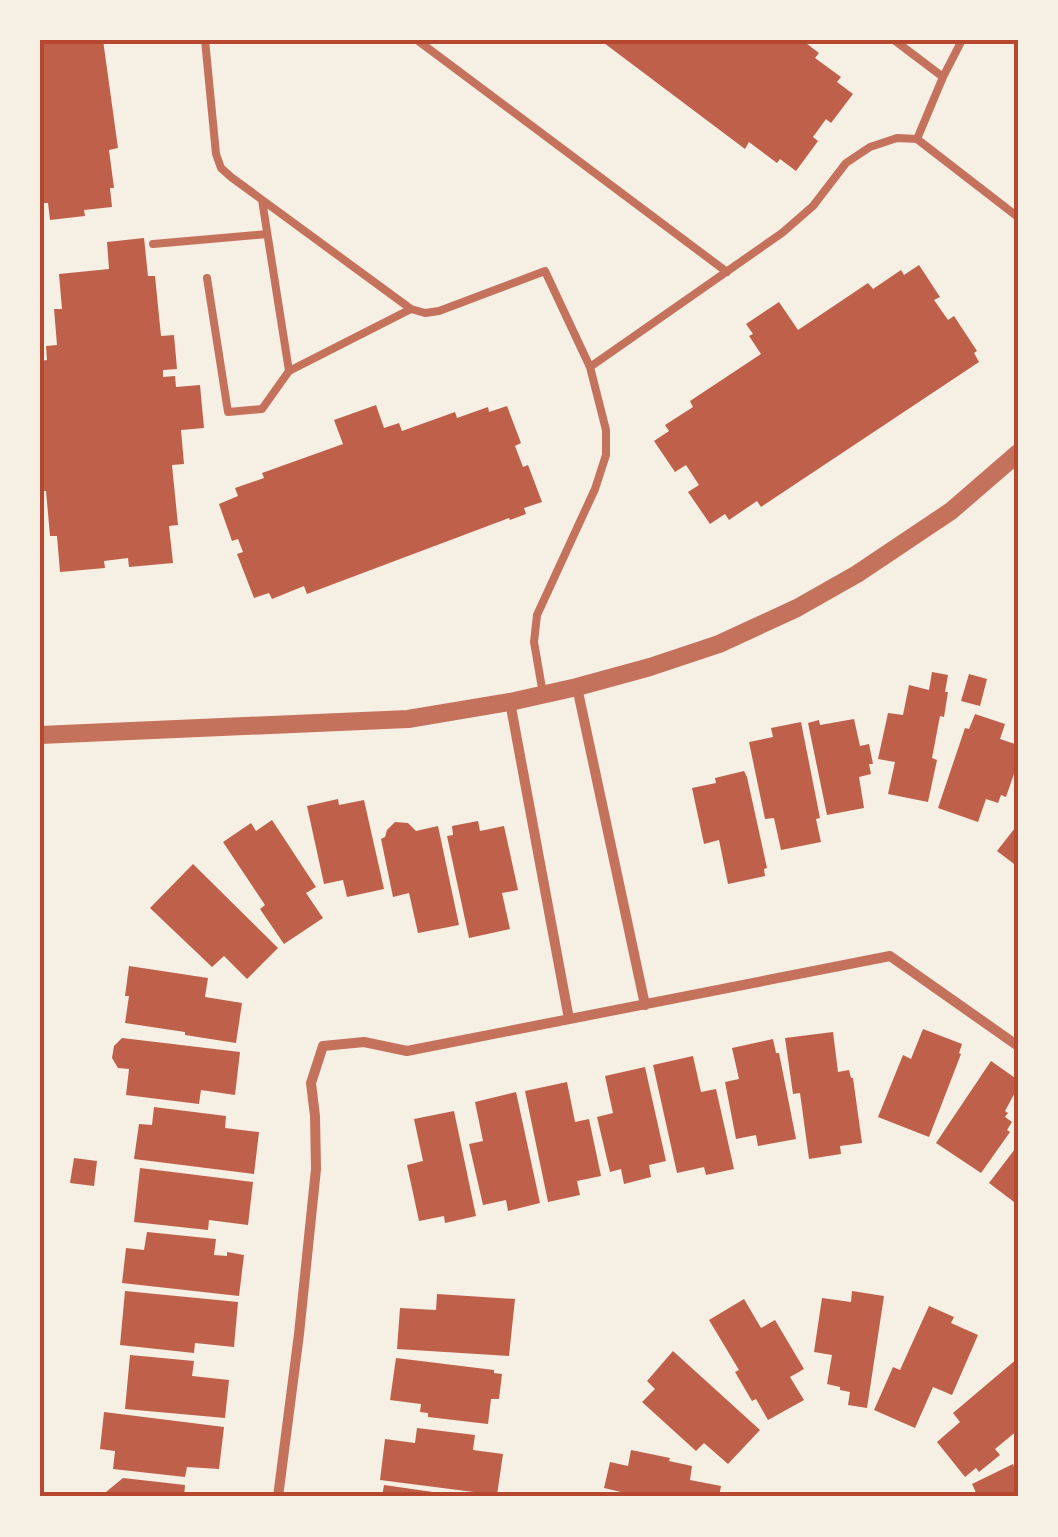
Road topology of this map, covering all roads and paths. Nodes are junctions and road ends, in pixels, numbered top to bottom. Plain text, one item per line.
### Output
1 (205, 40) edge
2 (417, 40) edge
3 (894, 40) edge
4 (962, 40) edge
5 (943, 78) junction
6 (917, 140) junction
7 (262, 200) junction
8 (1018, 217) edge
9 (268, 234) junction
10 (153, 244) dead end
11 (727, 272) junction
12 (207, 278) dead end
13 (411, 308) junction
14 (590, 367) junction
15 (289, 371) junction
16 (1018, 452) edge
17 (577, 687) junction
18 (543, 694) junction
19 (510, 702) junction
20 (40, 735) edge
21 (646, 1005) junction
22 (570, 1019) junction
23 (1018, 1046) edge
24 (278, 1497) edge

1 - 7 lane
2 - 11 lane
3 - 5 lane
4 - 5 lane
5 - 6 lane
6 - 8 lane
6 - 11 lane
7 - 9 lane
7 - 13 lane
9 - 10 lane
9 - 15 lane
11 - 14 lane
12 - 15 lane
13 - 14 lane
13 - 15 lane
14 - 18 lane
16 - 17 street
17 - 18 street
17 - 21 street
18 - 19 street
19 - 20 street
19 - 22 street
21 - 22 street
21 - 23 street
22 - 24 street

